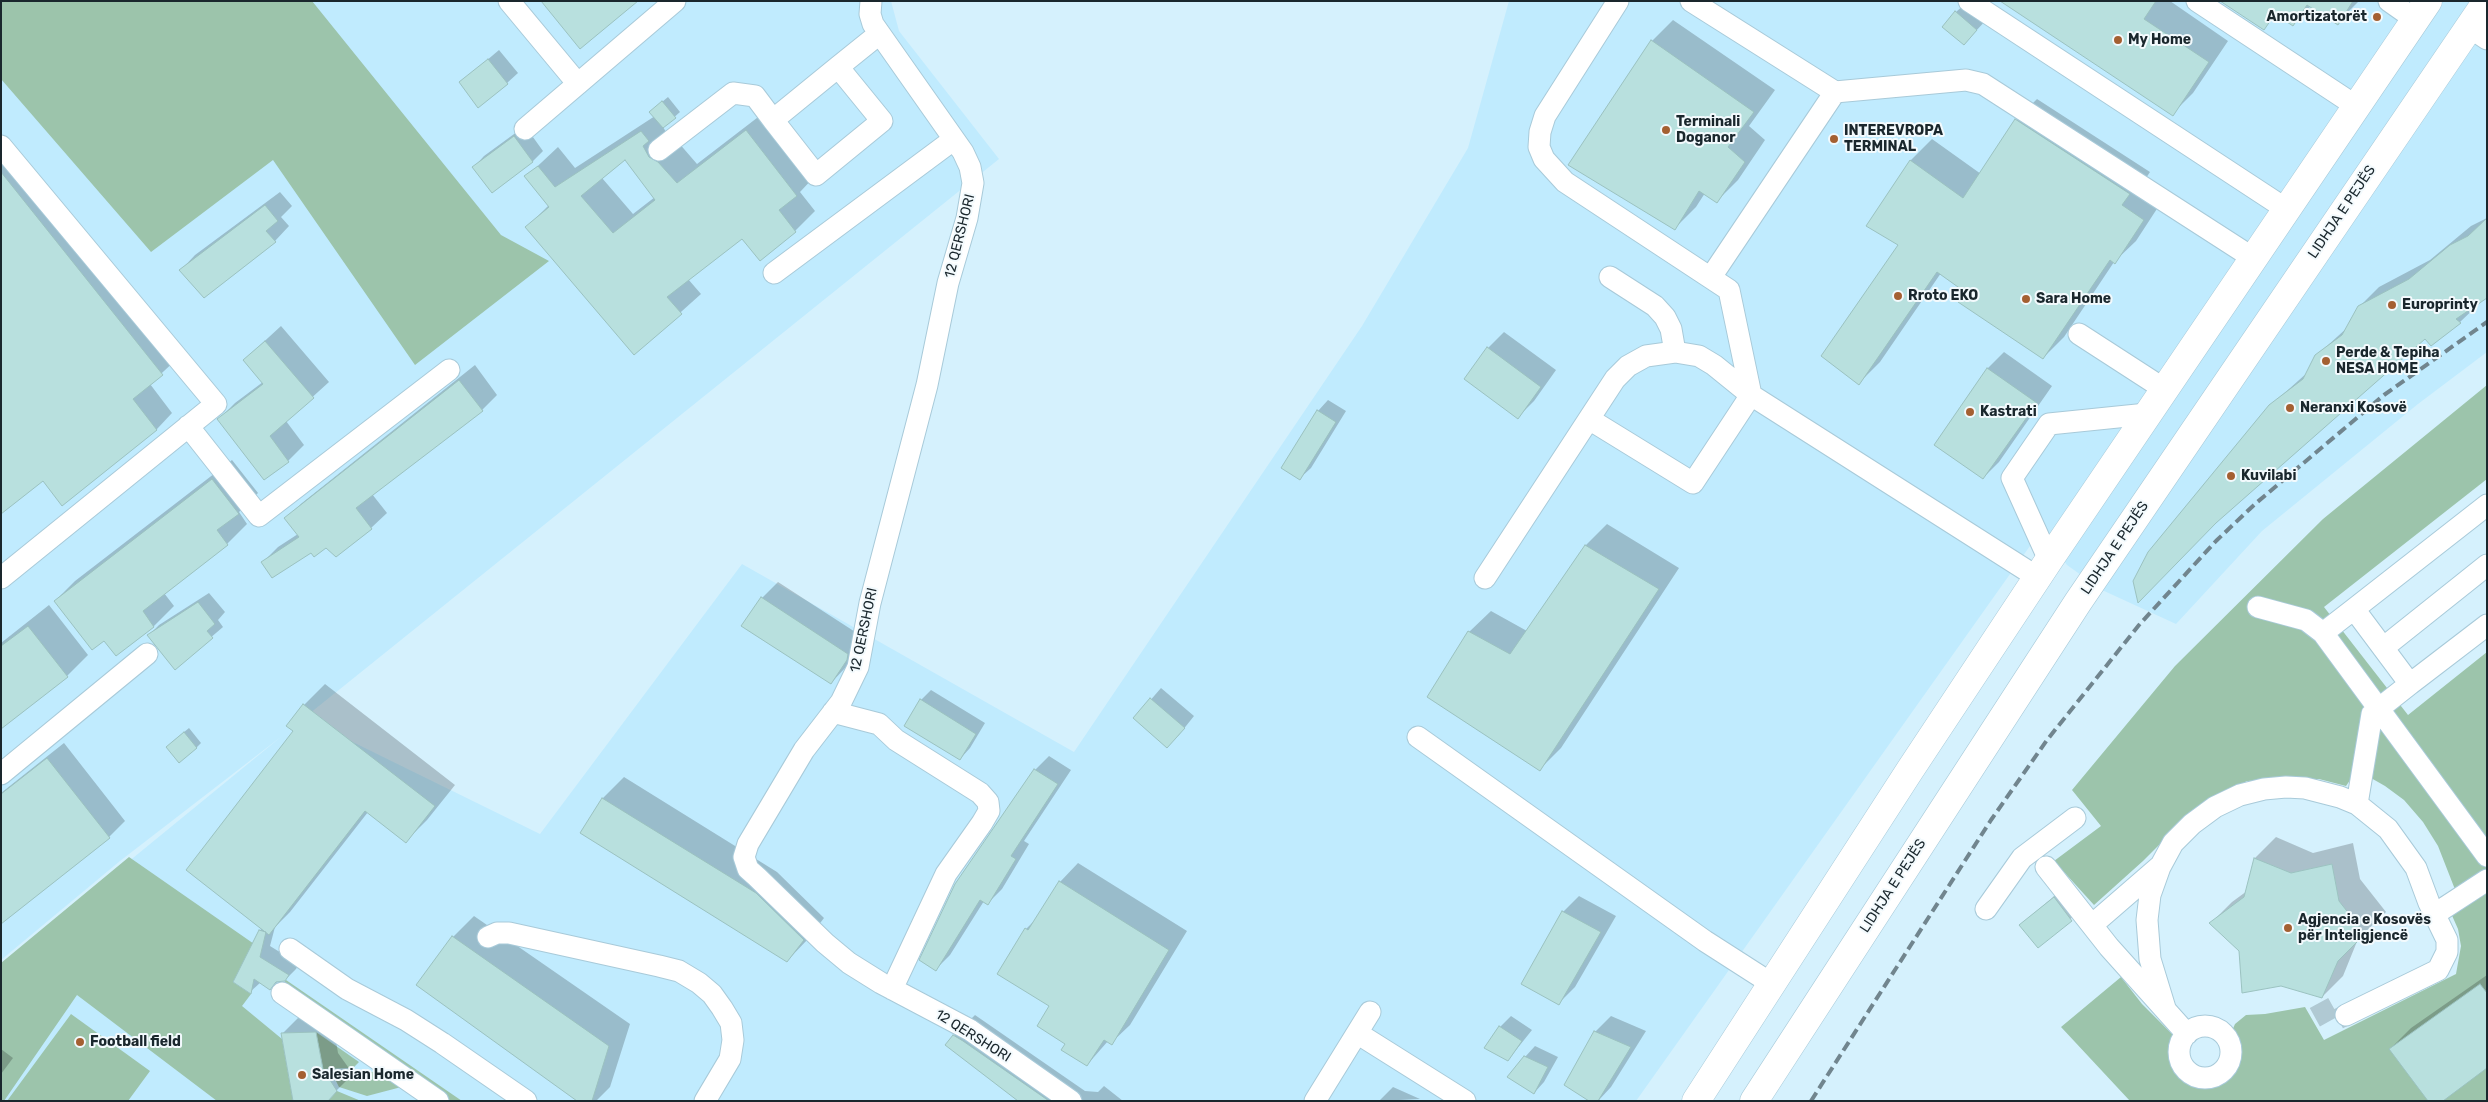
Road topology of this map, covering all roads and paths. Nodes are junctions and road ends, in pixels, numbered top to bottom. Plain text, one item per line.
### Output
1 (509, 1) edge
2 (675, 1) edge
3 (865, 1) edge
4 (1618, 1) edge
5 (1691, 1) edge
6 (1969, 1) edge
7 (2197, 1) edge
8 (2389, 1) edge
9 (2487, 1) edge
10 (871, 2) edge
11 (2422, 10) edge
12 (2478, 33) edge
13 (879, 34) junction
14 (838, 67) junction
15 (578, 84) junction
16 (1835, 92) junction
17 (2356, 106) junction
18 (773, 120) junction
19 (525, 129) dead end
20 (953, 140) junction
21 (1, 146) edge
22 (660, 150) dead end
23 (2286, 209) junction
24 (1724, 258) junction
25 (2253, 258) junction
26 (774, 273) dead end
27 (1610, 277) dead end
28 (1711, 277) junction
29 (1730, 290) junction
30 (2079, 334) dead end
31 (1675, 352) junction
32 (449, 370) dead end
33 (2164, 389) junction
34 (1751, 395) junction
35 (2147, 414) junction
36 (1589, 419) junction
37 (188, 426) junction
38 (2487, 505) edge
39 (2487, 565) edge
40 (2043, 568) junction
41 (1, 578) edge
42 (1485, 578) dead end
43 (2258, 607) dead end
44 (2354, 609) junction
45 (2487, 625) edge
46 (2323, 633) junction
47 (2383, 648) junction
48 (147, 654) dead end
49 (2410, 684) junction
50 (2379, 709) junction
51 (833, 712) junction
52 (1418, 737) dead end
53 (1, 774) edge
54 (2357, 804) junction
55 (2075, 818) dead end
56 (2487, 856) edge
57 (2046, 867) dead end
58 (2160, 867) junction
59 (2487, 880) edge
60 (1986, 909) dead end
61 (2436, 914) junction
62 (2092, 925) junction
63 (488, 937) dead end
64 (290, 948) dead end
65 (1772, 984) junction
66 (892, 989) junction
67 (282, 992) dead end
68 (2165, 1008) junction
69 (1370, 1012) dead end
70 (2346, 1015) tunnel mouth
71 (1357, 1033) junction
72 (2187, 1034) dead end
73 (438, 1101) edge
74 (526, 1101) edge
75 (705, 1101) edge
76 (1071, 1101) edge
77 (1316, 1101) edge
78 (1465, 1101) edge
79 (1696, 1101) edge
80 (1754, 1101) edge

1 - 15 street
2 - 15 street
3 - 10 street
4 - 28 street
5 - 16 street
6 - 23 street
7 - 17 street
8 - 11 street
9 - 12 highway, LIDHJA E PEJËS
10 - 13 street, 12 QERSHORI
11 - 17 highway
12 - 80 highway, LIDHJA E PEJËS
13 - 14 street
13 - 20 street, 12 QERSHORI
14 - 18 street
14 - 18 street
15 - 19 street
16 - 24 street
16 - 25 street
17 - 23 highway
18 - 22 street
20 - 26 street
20 - 51 street, 12 QERSHORI
21 - 37 street
23 - 25 highway
24 - 28 street
24 - 29 street
25 - 33 highway
27 - 31 street
28 - 29 street
29 - 34 street
30 - 33 street
31 - 34 street
31 - 36 street
32 - 37 street
33 - 35 highway
34 - 36 street
34 - 40 street
35 - 40 highway
35 - 40 street
36 - 42 street
37 - 41 street
38 - 44 street
39 - 47 street
40 - 65 highway
43 - 46 street
44 - 46 street
44 - 47 street
45 - 49 street
46 - 50 street
47 - 49 street
48 - 53 street
49 - 50 street
50 - 54 street
50 - 56 street
51 - 66 street, 12 QERSHORI
51 - 66 street
52 - 65 street
54 - 58 street
54 - 61 street
55 - 60 street
57 - 62 street
58 - 62 street
58 - 68 street
59 - 61 street
61 - 70 street
62 - 68 street
63 - 75 street
64 - 74 street
65 - 79 highway
66 - 76 street, 12 QERSHORI
67 - 73 street
68 - 72 street
69 - 71 street
71 - 77 street
71 - 78 street

